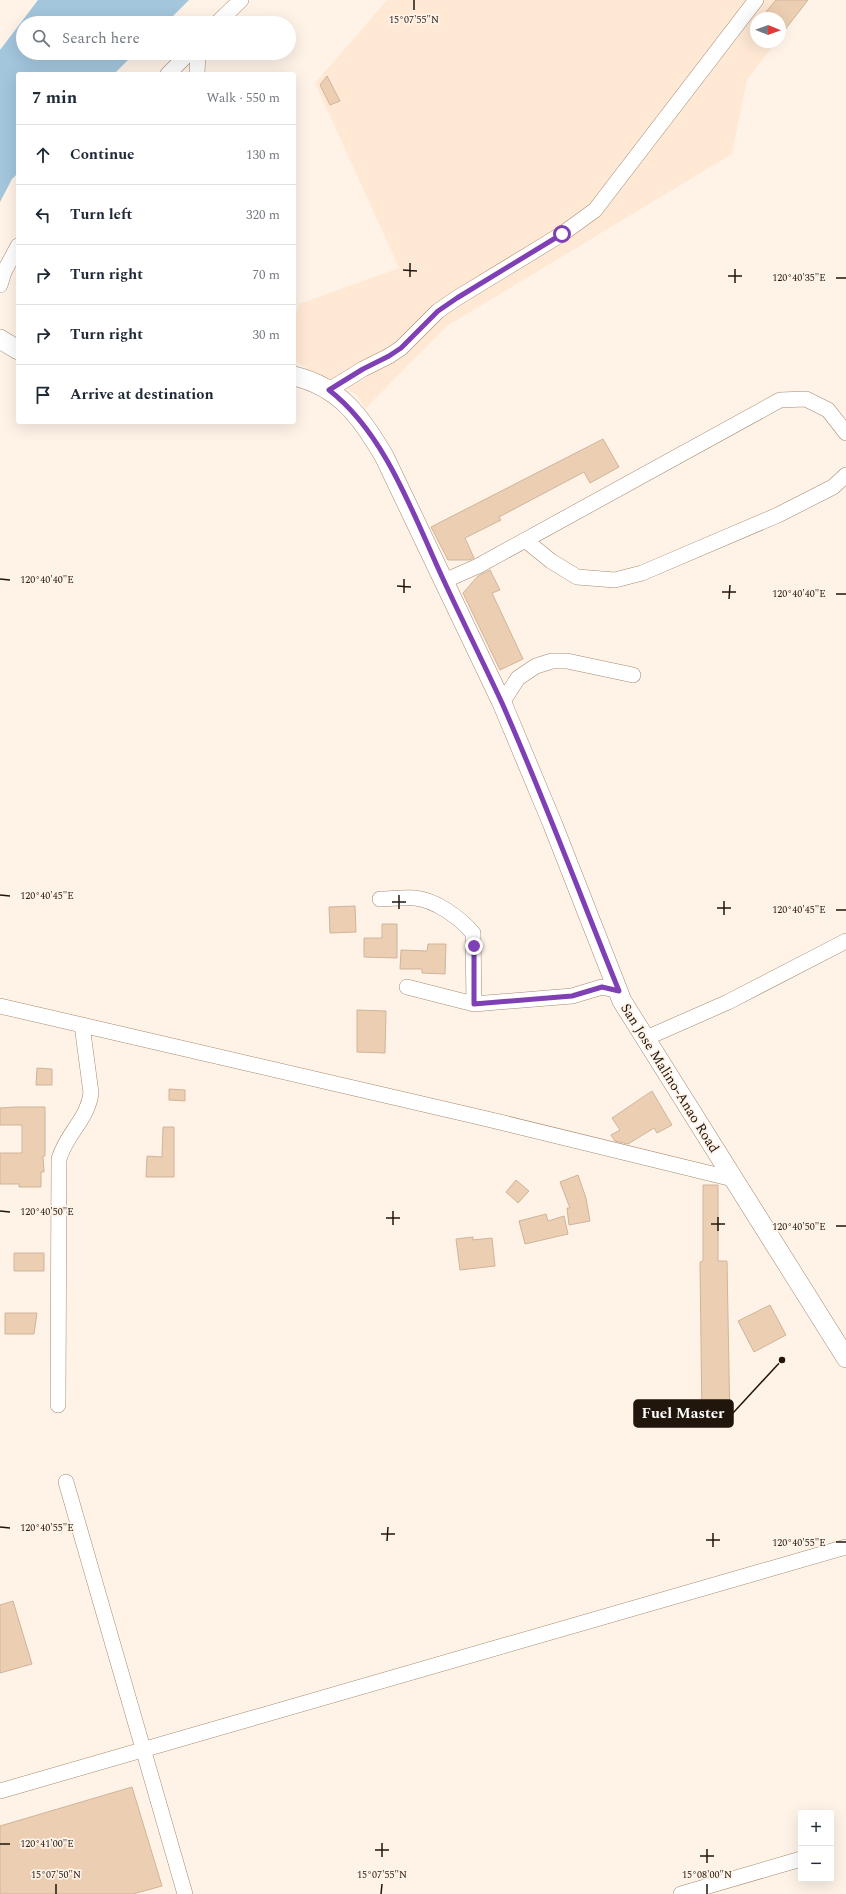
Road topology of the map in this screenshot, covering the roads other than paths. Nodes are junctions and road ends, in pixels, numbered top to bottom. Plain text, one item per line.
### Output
1 (241, 0) edge
2 (756, 0) edge
3 (224, 16) edge
4 (182, 60) edge
5 (198, 60) edge
6 (170, 72) edge
7 (197, 72) edge
8 (16, 250) edge
9 (0, 285) edge
10 (0, 339) edge
11 (16, 349) edge
12 (296, 377) edge
13 (329, 390) junction
14 (846, 433) edge
15 (846, 475) edge
16 (525, 540) junction
17 (444, 582) junction
18 (633, 675) dead end
19 (502, 703) junction
20 (380, 899) dead end
21 (846, 941) edge
22 (407, 988) dead end
23 (619, 991) junction
24 (474, 1004) junction
25 (0, 1006) edge
26 (82, 1025) junction
27 (644, 1039) junction
28 (733, 1179) junction
29 (846, 1358) edge
30 (58, 1405) dead end
31 (66, 1482) dead end
32 (846, 1547) edge
33 (143, 1751) junction
34 (0, 1792) edge
35 (798, 1860) edge
36 (185, 1894) edge
37 (681, 1894) edge

1 - 3 street
2 - 13 street
4 - 6 street
5 - 7 street
8 - 9 street
10 - 11 main road
12 - 13 main road, San Jose Malino-Anao Road
13 - 17 main road, San Jose Malino-Anao Road
14 - 16 street
15 - 16 street
16 - 17 street
17 - 19 main road, San Jose Malino-Anao Road
18 - 19 street
19 - 23 main road, San Jose Malino-Anao Road
20 - 24 street
21 - 27 street
22 - 24 street
23 - 24 street
23 - 27 main road, San Jose Malino-Anao Road
25 - 26 street
26 - 28 street
26 - 30 street
27 - 28 main road, San Jose Malino-Anao Road
28 - 29 main road, San Jose Malino-Anao Road
31 - 33 street
32 - 33 street
33 - 34 street
33 - 36 street
35 - 37 street

